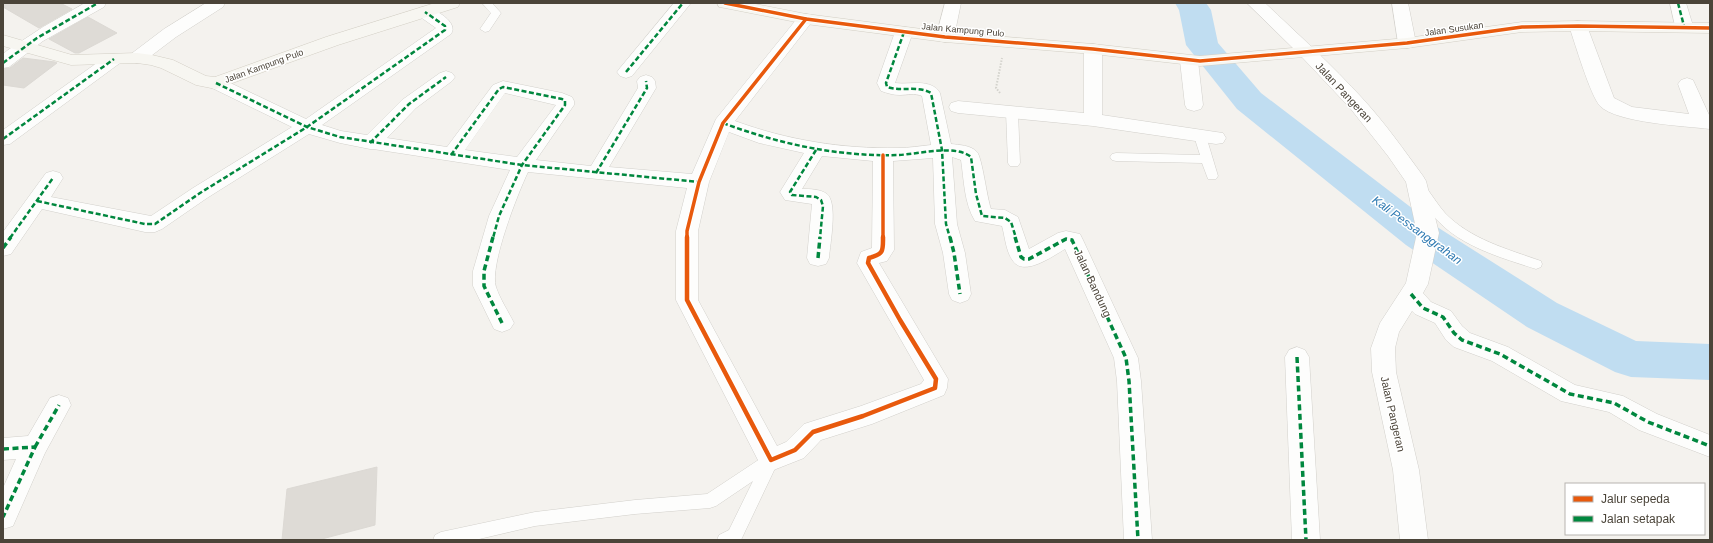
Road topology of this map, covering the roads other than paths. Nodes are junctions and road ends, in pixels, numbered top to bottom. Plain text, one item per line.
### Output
1 (98, 3) edge
2 (217, 3) edge
3 (452, 3) edge
4 (487, 3) edge
5 (682, 3) edge
6 (725, 3) edge
7 (953, 3) edge
8 (1255, 3) edge
9 (1400, 3) edge
10 (1678, 3) edge
11 (746, 5) edge
12 (425, 12) junction
13 (806, 19) junction
14 (1578, 26) junction
15 (1684, 26) junction
16 (1710, 28) edge
17 (486, 29) dead end
18 (904, 32) junction
19 (945, 37) junction
20 (3, 40) edge
21 (1407, 43) junction
22 (22, 46) junction
23 (1093, 49) junction
24 (1306, 51) junction
25 (137, 58) junction
26 (114, 59) junction
27 (1194, 61) junction
28 (3, 63) edge
29 (626, 72) dead end
30 (446, 77) dead end
31 (646, 80) dead end
32 (216, 83) junction
33 (1687, 84) dead end
34 (1194, 105) dead end
35 (958, 107) dead end
36 (1012, 112) junction
37 (1093, 120) junction
38 (1705, 122) edge
39 (723, 123) junction
40 (307, 127) junction
41 (1208, 137) joint
42 (3, 139) edge
43 (370, 143) junction
44 (816, 150) junction
45 (942, 150) junction
46 (451, 155) junction
47 (883, 155) junction
48 (1116, 157) dead end
49 (1207, 159) junction
50 (1014, 163) dead end
51 (522, 165) junction
52 (596, 173) junction
53 (1212, 176) dead end
54 (53, 178) dead end
55 (1416, 181) junction
56 (699, 182) junction
57 (37, 201) junction
58 (3, 248) edge
59 (818, 258) dead end
60 (1536, 264) dead end
61 (1414, 289) junction
62 (960, 294) dead end
63 (502, 323) dead end
64 (1297, 357) dead end
65 (60, 405) dead end
66 (1710, 446) edge
67 (35, 447) junction
68 (3, 449) edge
69 (771, 460) junction
70 (3, 517) edge
71 (441, 540) edge
72 (725, 540) edge
73 (1138, 540) edge
74 (1306, 540) edge
75 (1414, 540) edge

1 - 22 street
2 - 25 street
3 - 12 street, Jalan Kampung Pulo
4 - 17 lane
5 - 29 street
6 - 11 street, Jalan Kampung Pulo
7 - 19 street
8 - 24 street, Jalan Pangeran
9 - 21 street
10 - 15 street
11 - 13 street, Jalan Kampung Pulo
12 - 32 street, Jalan Kampung Pulo
12 - 40 street
13 - 18 street, Jalan Kampung Pulo
13 - 39 street
14 - 15 street, Jalan Susukan
14 - 21 street, Jalan Susukan
14 - 38 street
15 - 16 street, Jalan Susukan
18 - 19 street, Jalan Kampung Pulo
18 - 45 street
19 - 23 street, Jalan Kampung Pulo
20 - 22 street, Jalan Kampung Pulo
21 - 24 street, Jalan Susukan
22 - 26 street, Jalan Kampung Pulo
22 - 28 street
23 - 27 street, Jalan Kampung Pulo
23 - 37 street
24 - 27 street, Jalan Susukan
24 - 55 street, Jalan Pangeran
25 - 26 street, Jalan Kampung Pulo
25 - 32 street, Jalan Kampung Pulo
26 - 42 street
27 - 34 street
30 - 43 street
31 - 52 street
32 - 40 street
33 - 38 street
35 - 36 street
36 - 37 street
36 - 50 lane
37 - 41 street
39 - 44 street
39 - 56 street
40 - 43 street
40 - 57 street
41 - 49 lane
43 - 46 street
44 - 47 street
44 - 59 street
45 - 47 street
45 - 62 street
45 - 73 street, Jalan Bandung
46 - 51 street
46 - 51 street
47 - 69 street
48 - 49 lane
49 - 53 lane
51 - 52 street
51 - 63 street
52 - 56 street
54 - 57 street
55 - 60 lane
55 - 61 street, Jalan Pangeran
56 - 69 street
57 - 58 street
61 - 66 street
61 - 75 street, Jalan Pangeran
64 - 74 street
65 - 67 street
67 - 68 street
67 - 70 street
69 - 71 lane
69 - 72 lane

